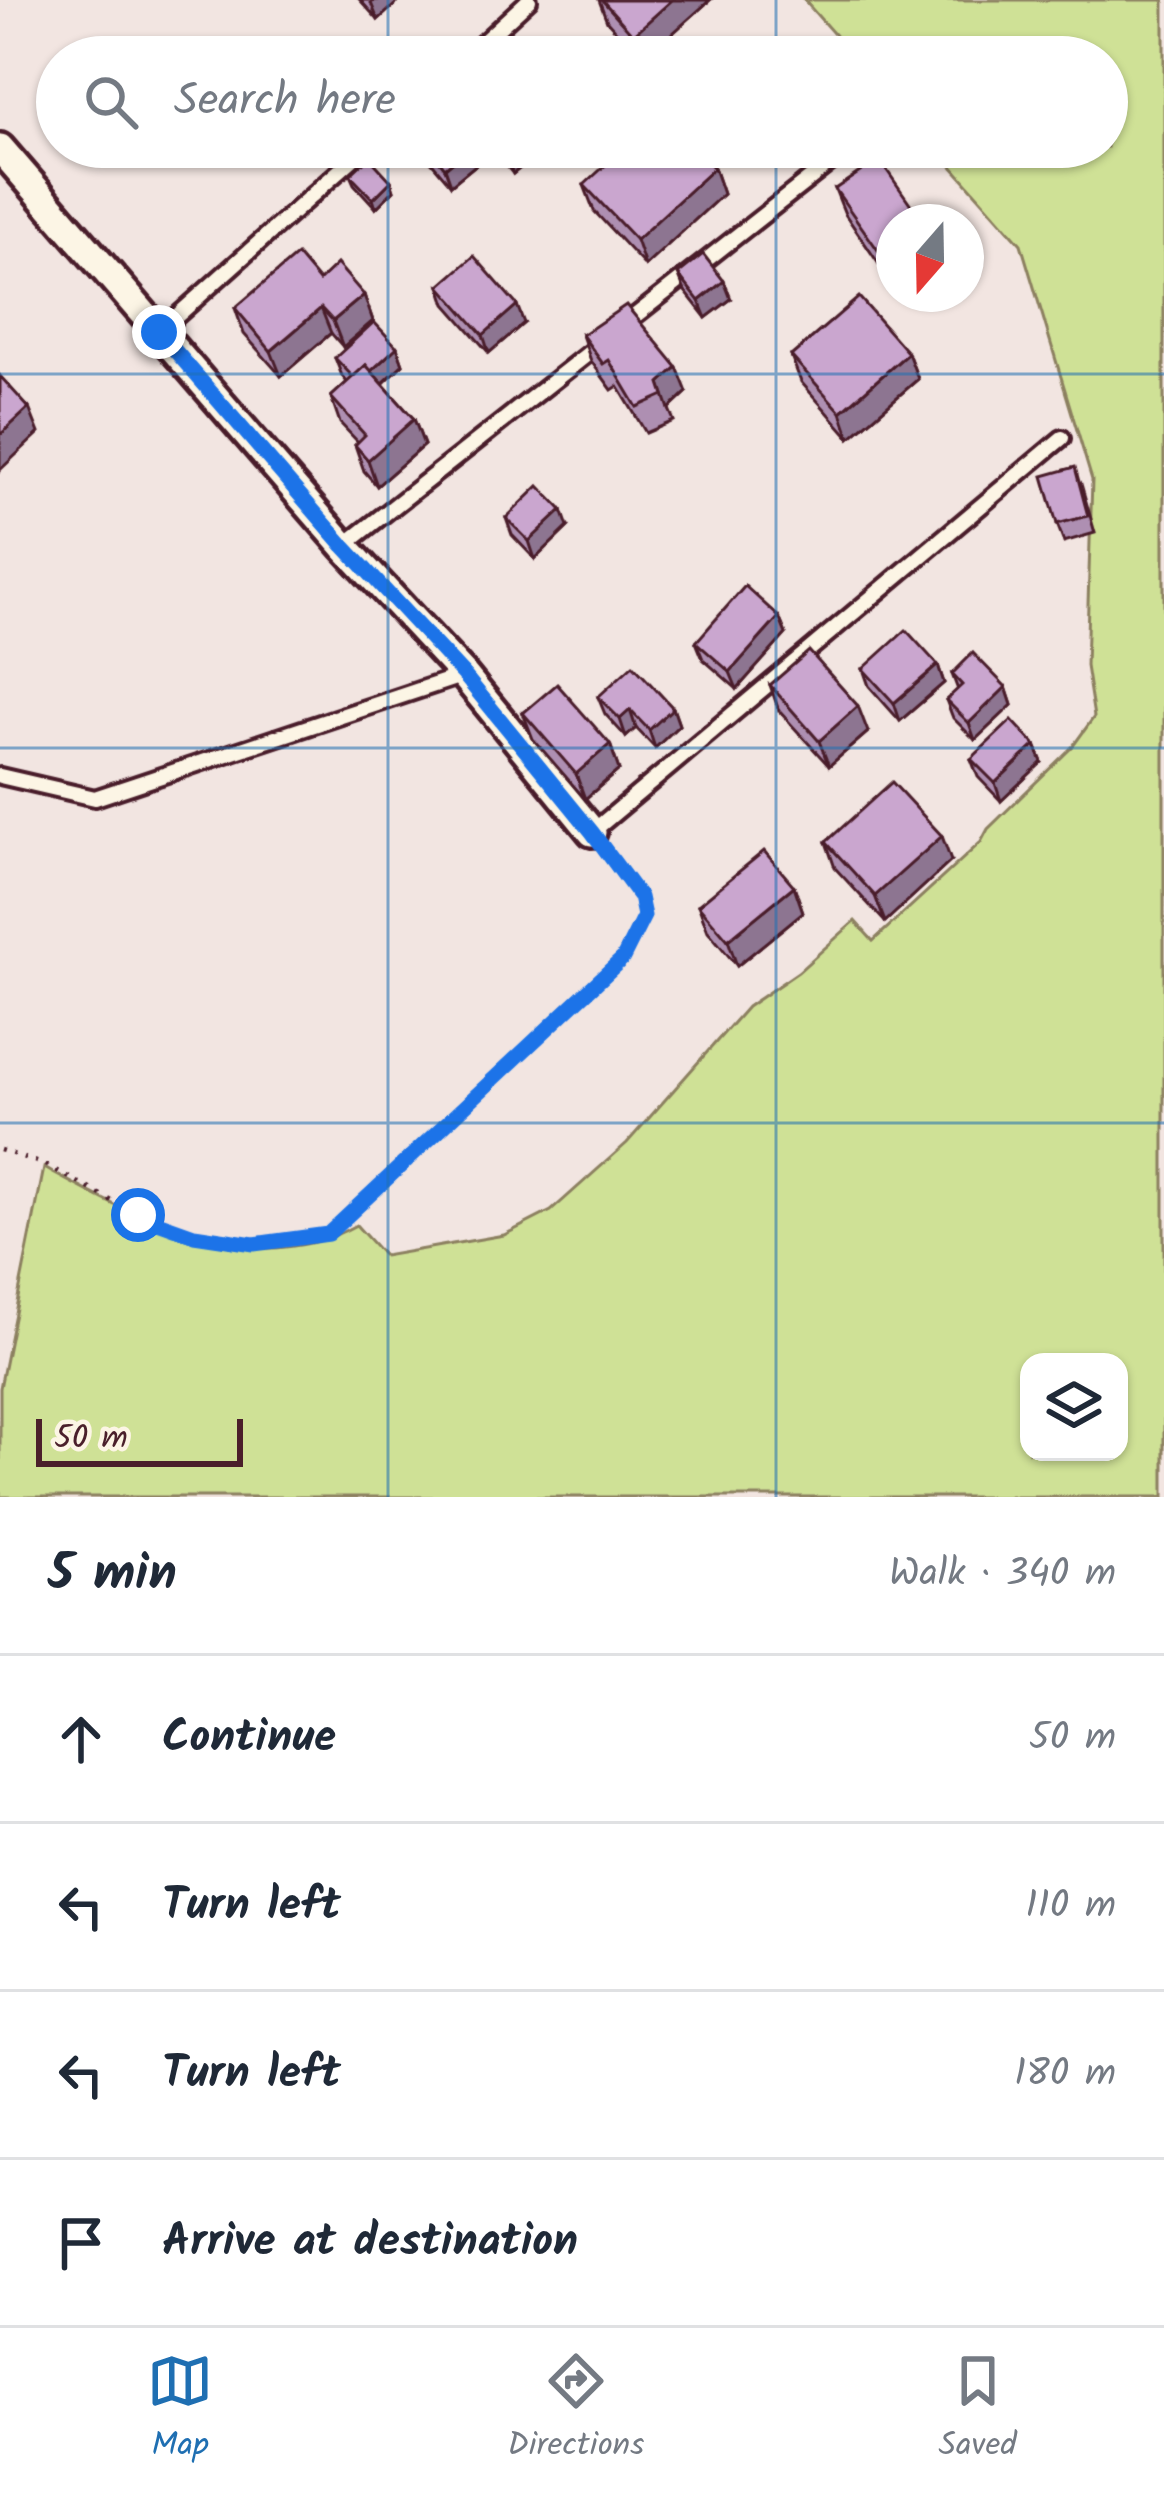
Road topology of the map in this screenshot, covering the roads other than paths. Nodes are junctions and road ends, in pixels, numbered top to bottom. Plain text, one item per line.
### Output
1 (530, 0) edge
2 (490, 36) edge
3 (0, 148) edge
4 (343, 168) edge
5 (823, 168) edge
6 (159, 332) junction
7 (1062, 438) dead end
8 (344, 546) junction
9 (464, 675) junction
10 (0, 776) edge
11 (592, 832) joint

1 - 2 lane
3 - 6 street
4 - 6 lane
5 - 8 lane
6 - 8 street
7 - 11 lane
8 - 9 street
9 - 10 lane
9 - 11 street

